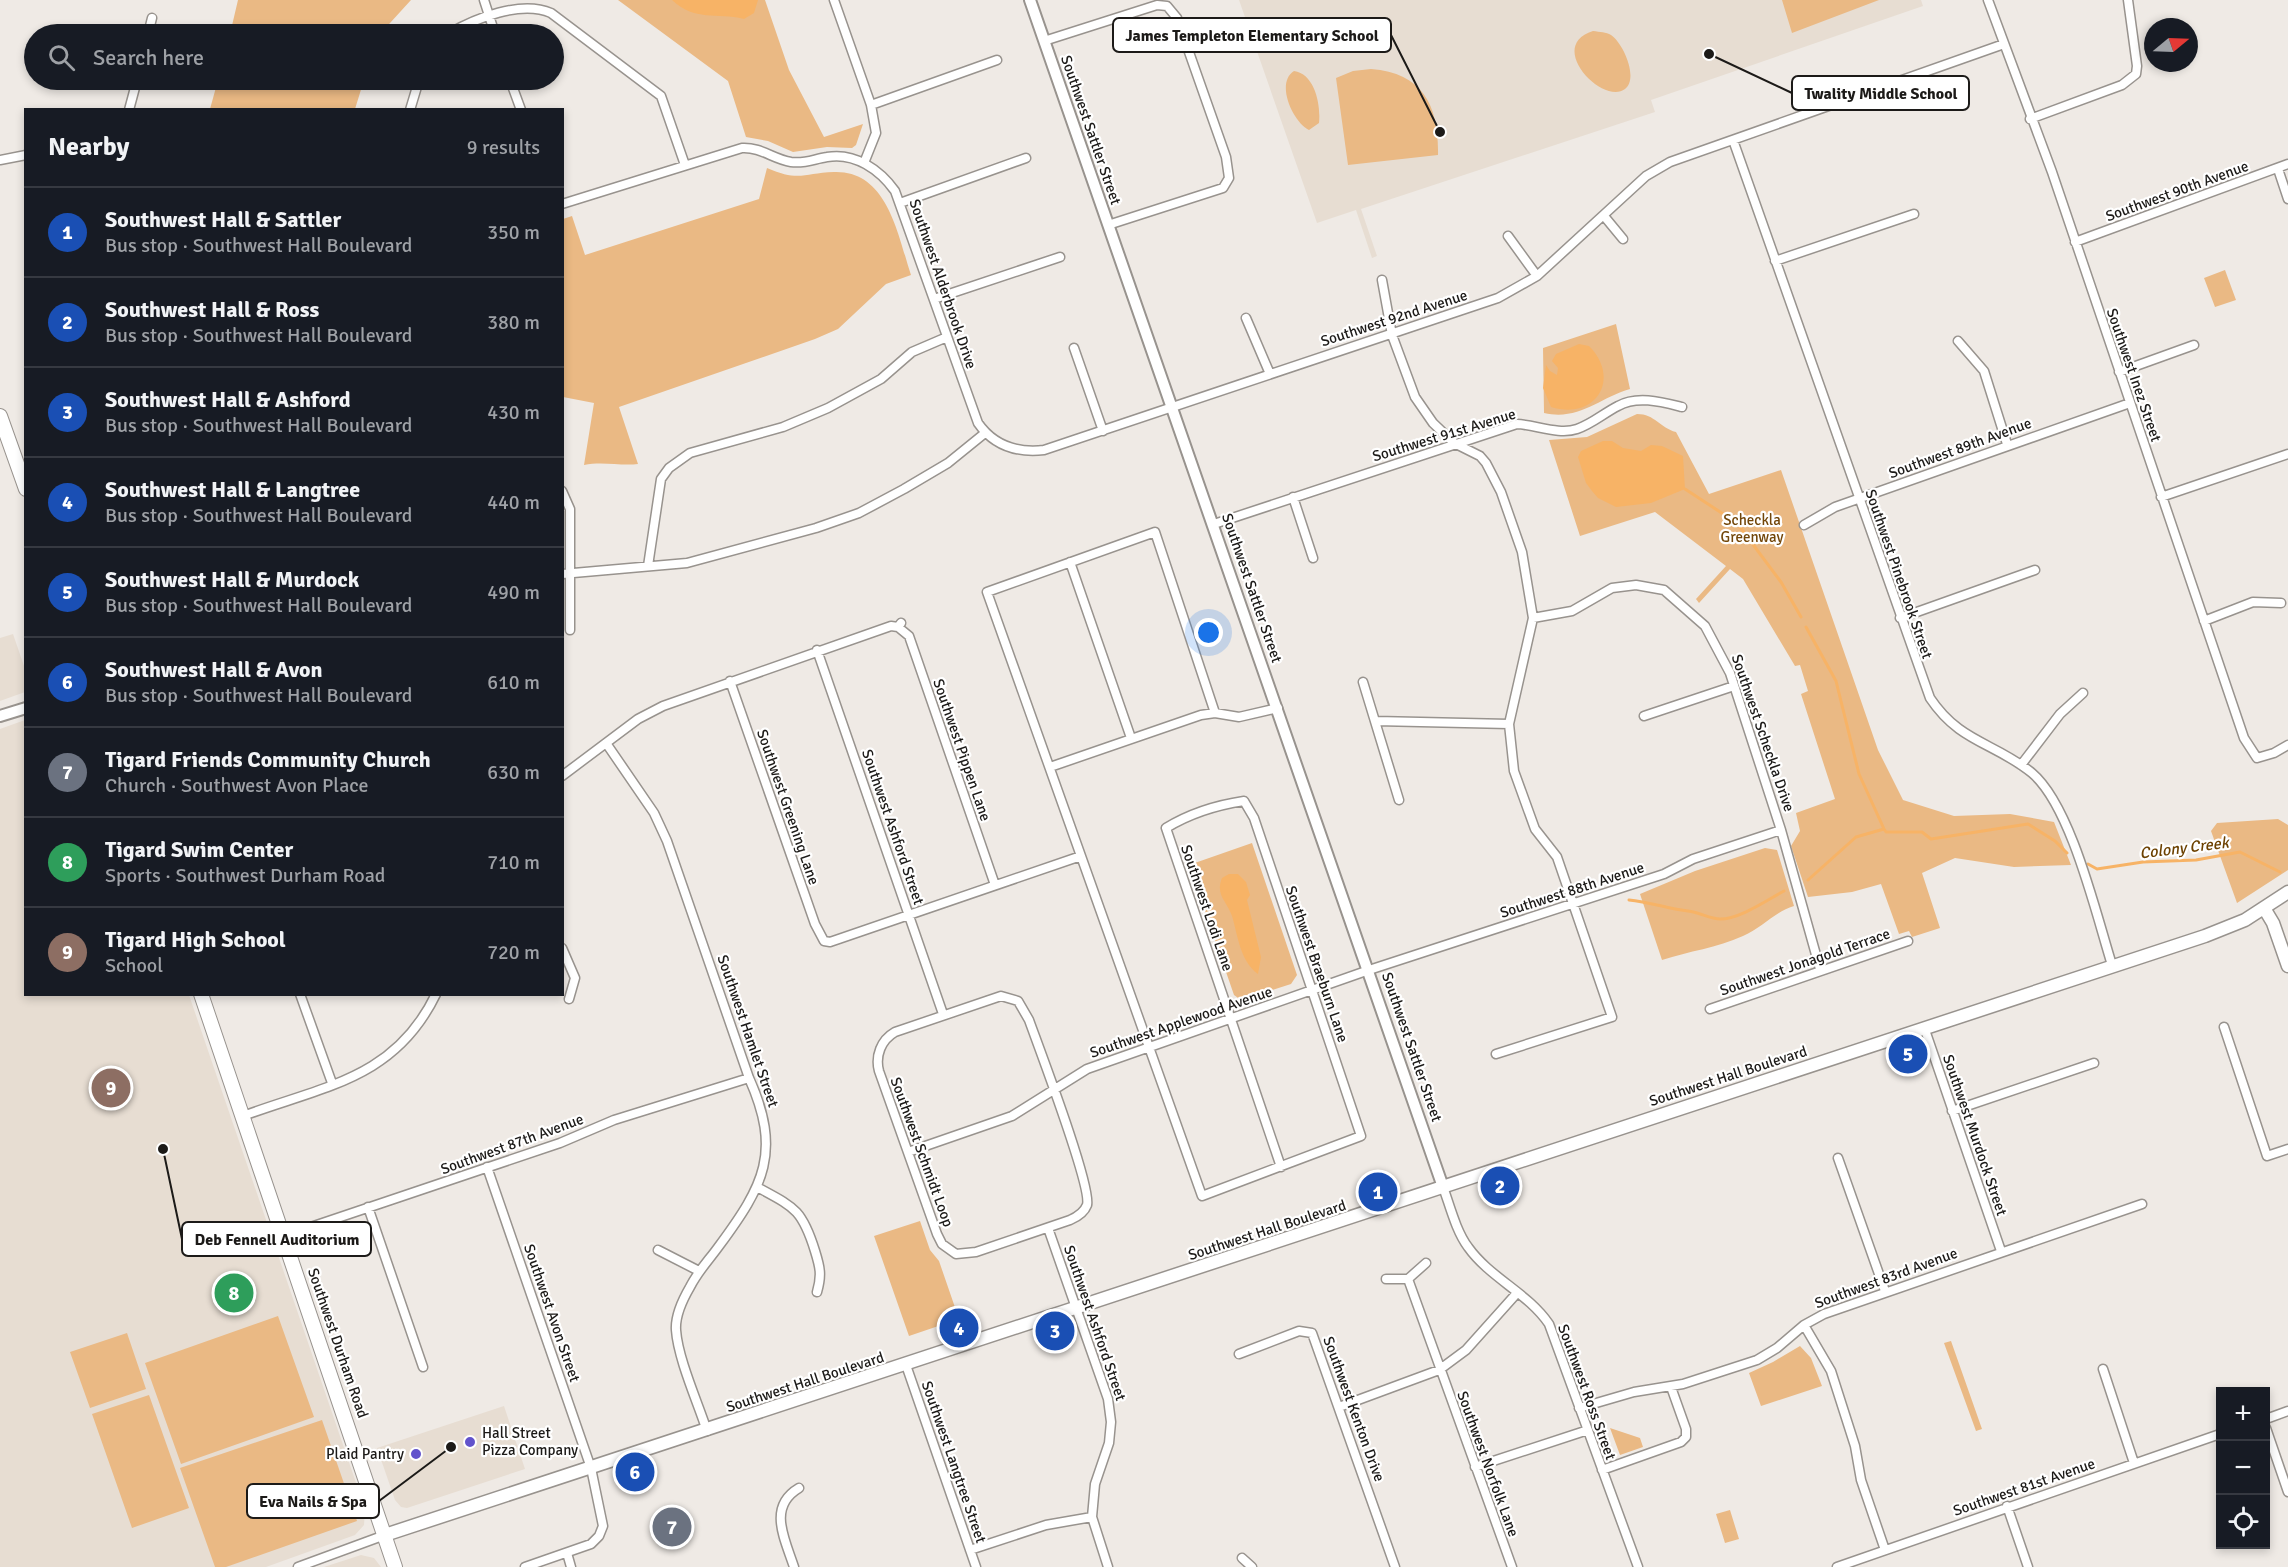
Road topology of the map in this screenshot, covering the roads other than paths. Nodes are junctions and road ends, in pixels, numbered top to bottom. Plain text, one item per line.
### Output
1 (484, 0) edge
2 (834, 0) edge
3 (1030, 0) edge
4 (1988, 0) edge
5 (2128, 0) edge
6 (1142, 4) edge
7 (489, 17) junction
8 (152, 18) dead end
9 (150, 24) edge
10 (472, 24) edge
11 (491, 24) edge
12 (1044, 41) junction
13 (2004, 44) junction
14 (997, 60) dead end
15 (134, 90) edge
16 (416, 90) edge
17 (513, 90) edge
18 (872, 105) junction
19 (130, 108) edge
20 (411, 108) edge
21 (519, 108) edge
22 (2030, 119) junction
23 (1733, 140) junction
24 (24, 155) edge
25 (1026, 159) dead end
26 (0, 160) edge
27 (864, 163) junction
28 (2288, 164) edge
29 (685, 165) junction
30 (2278, 169) junction
31 (2288, 199) edge
32 (564, 203) edge
33 (900, 203) junction
34 (1914, 214) dead end
35 (1604, 216) junction
36 (1108, 225) junction
37 (1508, 236) dead end
38 (1623, 239) dead end
39 (2075, 242) junction
40 (1059, 257) dead end
41 (1776, 261) junction
42 (1537, 276) junction
43 (1382, 280) dead end
44 (934, 300) junction
45 (1246, 318) dead end
46 (1392, 334) junction
47 (947, 337) junction
48 (1958, 341) dead end
49 (2194, 345) dead end
50 (1074, 348) dead end
51 (2119, 372) junction
52 (1270, 374) junction
53 (2130, 403) junction
54 (1682, 407) dead end
55 (1172, 409) junction
56 (0, 416) edge
57 (1103, 431) junction
58 (985, 433) junction
59 (1455, 443) junction
60 (2007, 444) junction
61 (2288, 454) edge
62 (23, 475) edge
63 (564, 496) edge
64 (1293, 497) junction
65 (2161, 497) junction
66 (1858, 499) junction
67 (1214, 524) junction
68 (1804, 525) dead end
69 (1313, 558) dead end
70 (1070, 562) junction
71 (648, 566) junction
72 (2036, 570) dead end
73 (566, 574) edge
74 (2281, 603) dead end
75 (1533, 618) junction
76 (1900, 618) junction
77 (2204, 621) junction
78 (570, 630) dead end
79 (817, 650) junction
80 (730, 681) junction
81 (1364, 682) dead end
82 (1734, 686) junction
83 (2083, 693) dead end
84 (1278, 708) junction
85 (24, 709) edge
86 (1215, 713) junction
87 (0, 716) edge
88 (1644, 716) dead end
89 (1376, 721) junction
90 (1509, 724) junction
91 (1131, 738) junction
92 (606, 743) junction
93 (2288, 745) edge
94 (2021, 765) junction
95 (1050, 767) junction
96 (564, 774) edge
97 (1399, 801) dead end
98 (1166, 828) joint
99 (1781, 830) junction
100 (1081, 856) junction
101 (994, 885) junction
102 (2288, 892) edge
103 (1574, 904) junction
104 (2264, 908) junction
105 (909, 914) junction
106 (1908, 941) dead end
107 (564, 953) edge
108 (2112, 965) junction
109 (2288, 966) edge
110 (1820, 969) junction
111 (1369, 970) junction
112 (1313, 992) junction
113 (202, 996) edge
114 (301, 996) edge
115 (435, 996) edge
116 (569, 999) dead end
117 (1710, 1009) dead end
118 (943, 1014) junction
119 (1231, 1018) junction
120 (1924, 1027) junction
121 (2224, 1027) dead end
122 (1149, 1048) junction
123 (1496, 1054) dead end
124 (2094, 1063) dead end
125 (749, 1078) junction
126 (332, 1083) junction
127 (1053, 1090) junction
128 (1952, 1111) junction
129 (243, 1116) junction
130 (2288, 1149) edge
131 (908, 1152) junction
132 (1838, 1158) dead end
133 (487, 1167) junction
134 (1281, 1167) junction
135 (757, 1187) junction
136 (1443, 1187) junction
137 (2142, 1204) dead end
138 (368, 1208) junction
139 (1048, 1228) junction
140 (284, 1236) junction
141 (658, 1250) dead end
142 (2001, 1251) junction
143 (1426, 1263) dead end
144 (699, 1271) junction
145 (1386, 1279) dead end
146 (1408, 1279) junction
147 (1885, 1291) junction
148 (817, 1292) dead end
149 (1517, 1293) junction
150 (1076, 1309) junction
151 (1804, 1325) junction
152 (1239, 1354) dead end
153 (906, 1365) junction
154 (423, 1367) dead end
155 (2103, 1369) dead end
156 (1439, 1370) junction
157 (1671, 1387) junction
158 (1339, 1407) junction
159 (1579, 1408) junction
160 (2288, 1411) edge
161 (2270, 1417) edge
162 (1588, 1430) junction
163 (707, 1431) junction
164 (2216, 1435) edge
165 (2270, 1441) edge
166 (2134, 1463) junction
167 (1475, 1467) junction
168 (591, 1468) junction
169 (1602, 1470) junction
170 (799, 1488) dead end
171 (2288, 1492) edge
172 (2007, 1506) junction
173 (1092, 1517) junction
174 (385, 1535) junction
175 (1885, 1550) junction
176 (970, 1551) junction
177 (567, 1553) junction
178 (1242, 1558) dead end
179 (298, 1567) edge
180 (395, 1567) edge
181 (525, 1567) edge
182 (571, 1567) edge
183 (794, 1567) edge
184 (976, 1567) edge
185 (1107, 1567) edge
186 (1252, 1567) edge
187 (1395, 1567) edge
188 (1512, 1567) edge
189 (1638, 1567) edge
190 (1837, 1567) edge
191 (2028, 1567) edge

1 - 7 street
2 - 18 street
3 - 12 street, Southwest Sattler Street
4 - 13 street, Southwest Inez Street
5 - 22 street
6 - 12 street
6 - 36 street
7 - 10 street
7 - 11 street
7 - 29 street
8 - 9 street
12 - 36 street, Southwest Sattler Street
13 - 22 street, Southwest Inez Street
13 - 23 street, Southwest 92nd Avenue
14 - 18 street
15 - 19 street
16 - 20 street
17 - 21 street
18 - 27 street
22 - 39 street, Southwest Inez Street
23 - 35 street, Southwest 92nd Avenue
23 - 41 street, Southwest Pinebrook Street
24 - 26 street
25 - 33 street
27 - 29 street, Southwest Alderbrook Drive
27 - 33 street, Southwest Alderbrook Drive
28 - 30 street, Southwest 90th Avenue
29 - 32 street, Southwest Alderbrook Drive
30 - 31 street
30 - 39 street, Southwest 90th Avenue
33 - 44 street, Southwest Alderbrook Drive
34 - 41 street
35 - 38 street
35 - 42 street, Southwest 92nd Avenue
36 - 55 street, Southwest Sattler Street
37 - 42 street
39 - 51 street, Southwest Inez Street
40 - 44 street
41 - 66 street, Southwest Pinebrook Street
42 - 46 street, Southwest 92nd Avenue
43 - 46 street
44 - 47 street, Southwest Alderbrook Drive
45 - 52 street
46 - 52 street, Southwest 92nd Avenue
46 - 59 street
47 - 58 street, Southwest Alderbrook Drive
47 - 71 street
48 - 60 street
49 - 51 street
50 - 57 street
51 - 53 street, Southwest Inez Street
52 - 55 street, Southwest 92nd Avenue
53 - 60 street, Southwest 89th Avenue
53 - 65 street, Southwest Inez Street
54 - 59 street, Southwest 91st Avenue
55 - 57 street
55 - 67 street, Southwest Sattler Street
56 - 62 main road
57 - 58 street
58 - 71 street
59 - 64 street, Southwest 91st Avenue
59 - 75 street
60 - 66 street, Southwest 89th Avenue
61 - 65 street
63 - 73 street
64 - 67 street, Southwest 91st Avenue
64 - 69 street
65 - 77 street, Southwest Inez Street
66 - 68 street, Southwest 89th Avenue
66 - 76 street, Southwest Pinebrook Street
67 - 84 street, Southwest Sattler Street
70 - 86 street
70 - 91 street
70 - 95 street
71 - 73 street
72 - 76 street
73 - 78 street
74 - 77 street
75 - 82 street, Southwest Scheckla Drive
75 - 90 street
76 - 94 street, Southwest Pinebrook Street
77 - 93 street, Southwest Inez Street
79 - 80 street
79 - 101 street, Southwest Pippen Lane
79 - 105 street, Southwest Ashford Street
80 - 92 street
80 - 105 street, Southwest Greening Lane
81 - 89 street
82 - 88 street
82 - 99 street, Southwest Scheckla Drive
83 - 94 street
84 - 86 street
84 - 111 street, Southwest Sattler Street
85 - 87 street
86 - 91 street
89 - 90 street
89 - 97 street
90 - 103 street
91 - 95 street
92 - 96 street
92 - 125 street, Southwest Hamlet Street
94 - 108 street, Southwest Pinebrook Street
95 - 100 street
98 - 112 street, Southwest Braeburn Lane
98 - 119 street, Southwest Lodi Lane
99 - 103 street, Southwest 88th Avenue
99 - 110 street, Southwest Scheckla Drive
100 - 101 street
100 - 122 street
101 - 105 street
102 - 104 main road, Southwest Hall Boulevard
103 - 111 street, Southwest 88th Avenue
103 - 123 street
104 - 108 main road, Southwest Hall Boulevard
104 - 109 main road
105 - 118 street, Southwest Ashford Street
106 - 110 street, Southwest Jonagold Terrace
107 - 116 street
108 - 120 main road, Southwest Hall Boulevard
110 - 117 street, Southwest Jonagold Terrace
111 - 112 street, Southwest Applewood Avenue
111 - 136 street, Southwest Sattler Street
112 - 119 street, Southwest Applewood Avenue
112 - 134 street, Southwest Braeburn Lane
113 - 129 main road, Southwest Durham Road
114 - 126 street
115 - 126 street
118 - 127 street, Southwest Schmidt Loop
118 - 131 street, Southwest Schmidt Loop
119 - 122 street, Southwest Applewood Avenue
119 - 134 street, Southwest Lodi Lane
120 - 128 street, Southwest Murdock Street
120 - 136 main road, Southwest Hall Boulevard
121 - 130 street
122 - 127 street, Southwest Applewood Avenue
122 - 134 street
124 - 128 street
125 - 133 street, Southwest 87th Avenue
125 - 135 street, Southwest Hamlet Street
126 - 129 street
127 - 131 street, Southwest Applewood Avenue
127 - 139 street, Southwest Schmidt Loop
128 - 142 street, Southwest Murdock Street
129 - 140 main road, Southwest Durham Road
131 - 139 street, Southwest Schmidt Loop
132 - 147 street
133 - 138 street, Southwest 87th Avenue
133 - 168 street, Southwest Avon Street
135 - 144 street, Southwest Hamlet Street
135 - 148 street
136 - 149 street, Southwest Ross Street
136 - 150 main road, Southwest Hall Boulevard
137 - 142 street, Southwest 83rd Avenue
138 - 140 street, Southwest 87th Avenue
138 - 154 street
139 - 150 street, Southwest Ashford Street
140 - 174 main road, Southwest Durham Road
141 - 144 street
142 - 147 street, Southwest 83rd Avenue
143 - 146 street
144 - 163 street, Southwest Hamlet Street
145 - 146 street
146 - 156 street, Southwest Norfolk Lane
147 - 151 street, Southwest 83rd Avenue
149 - 156 street
149 - 159 street, Southwest Ross Street
150 - 153 main road, Southwest Hall Boulevard
150 - 173 street, Southwest Ashford Street
151 - 157 street, Southwest 83rd Avenue
151 - 175 street
152 - 158 street, Southwest Kenton Drive
153 - 163 main road, Southwest Hall Boulevard
153 - 176 street, Southwest Langtree Street
155 - 166 street
156 - 158 street
156 - 167 street, Southwest Norfolk Lane
157 - 159 street, Southwest 83rd Avenue
157 - 169 street
158 - 187 street, Southwest Kenton Drive
159 - 162 street, Southwest Ross Street
160 - 161 street
162 - 167 street
162 - 169 street, Southwest Ross Street
163 - 168 main road, Southwest Hall Boulevard
164 - 166 street, Southwest 81st Avenue
165 - 171 street
166 - 172 street, Southwest 81st Avenue
167 - 188 street, Southwest Norfolk Lane
168 - 174 main road, Southwest Hall Boulevard
168 - 177 street, Southwest Avon Street
169 - 189 street, Southwest Ross Street
170 - 183 street
172 - 175 street, Southwest 81st Avenue
172 - 191 street
173 - 176 street
173 - 185 street, Southwest Ashford Street
174 - 179 street
174 - 180 main road, Southwest Durham Road
175 - 190 street, Southwest 81st Avenue
176 - 184 street, Southwest Langtree Street
177 - 181 street, Southwest Avon Street
177 - 182 street
178 - 186 street

